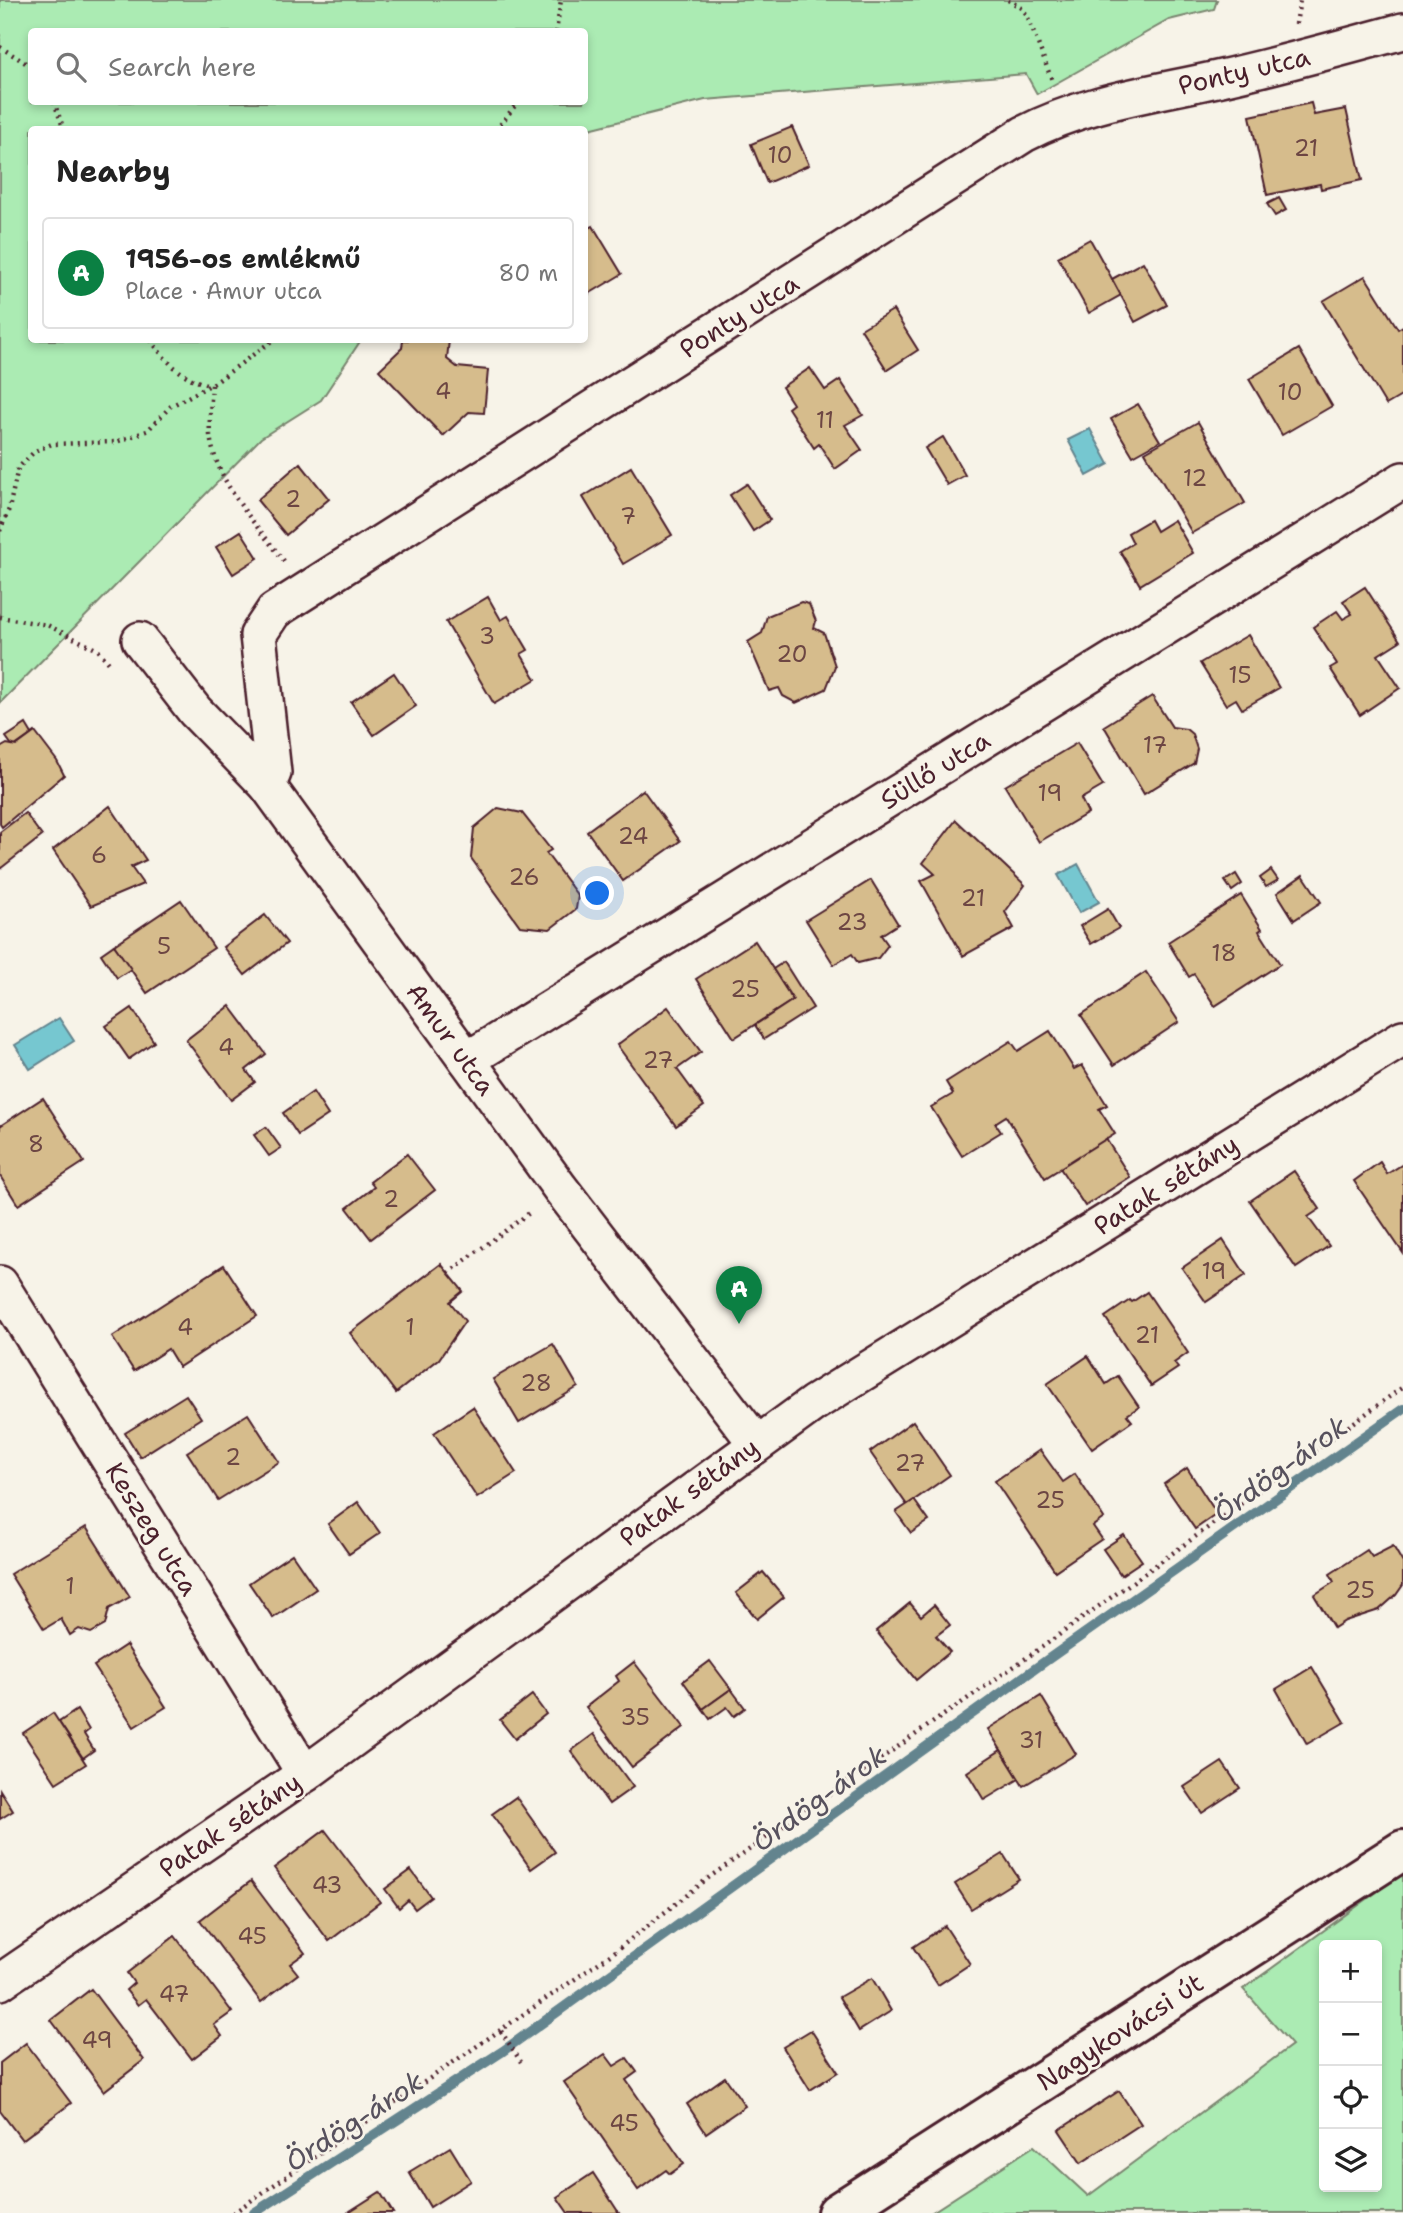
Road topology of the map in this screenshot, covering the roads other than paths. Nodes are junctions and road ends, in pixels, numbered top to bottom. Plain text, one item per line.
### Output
1 (1403, 31) edge
2 (1403, 480) edge
3 (140, 640) dead end
4 (267, 785) junction
5 (1403, 1038) edge
6 (467, 1060) junction
7 (0, 1284) edge
8 (756, 1443) junction
9 (305, 1774) junction
10 (1403, 1850) edge
11 (0, 1982) edge
12 (837, 2213) edge

1 - 4 street, Ponty utca
2 - 6 street, Süllő utca
3 - 4 street, Amur utca
4 - 6 street, Amur utca
5 - 8 street, Patak sétány
6 - 8 street, Amur utca
7 - 9 street, Keszeg utca
8 - 9 street, Patak sétány
9 - 11 street, Patak sétány
10 - 12 street, Nagykovácsi út

